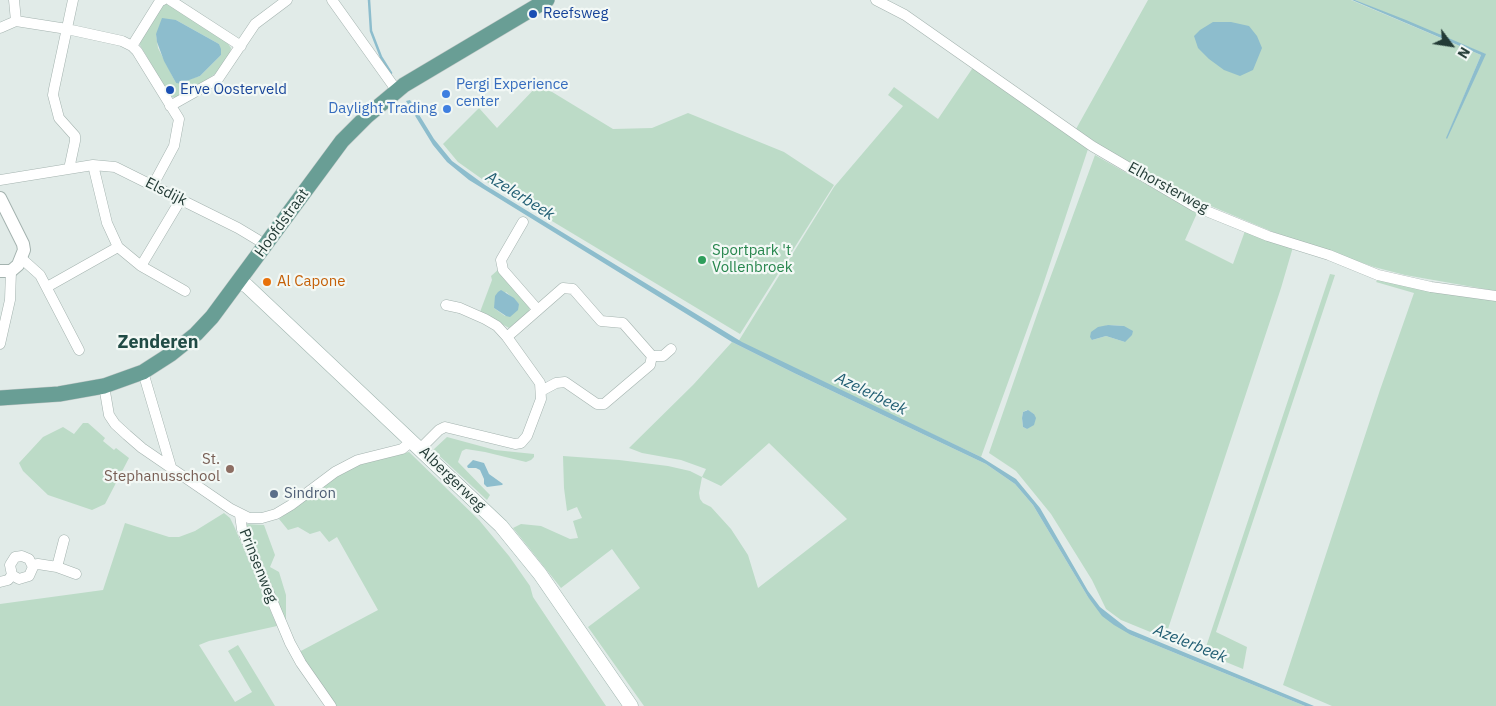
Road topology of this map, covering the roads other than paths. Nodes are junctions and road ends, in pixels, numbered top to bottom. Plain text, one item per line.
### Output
1 (14, 0) edge
2 (73, 0) edge
3 (163, 0) edge
4 (170, 0) edge
5 (287, 0) edge
6 (332, 0) edge
7 (547, 0) edge
8 (876, 0) edge
9 (16, 21) junction
10 (0, 28) edge
11 (67, 29) junction
12 (132, 46) junction
13 (241, 46) junction
14 (397, 92) junction
15 (170, 106) junction
16 (92, 165) junction
17 (69, 169) junction
18 (0, 180) edge
19 (153, 185) junction
20 (0, 198) edge
21 (181, 199) junction
22 (523, 222) dead end
23 (258, 240) dead end
24 (118, 247) junction
25 (21, 258) junction
26 (142, 266) junction
27 (5, 271) edge
28 (240, 281) junction
29 (47, 286) junction
30 (185, 291) dead end
31 (1496, 296) edge
32 (446, 305) dead end
33 (538, 310) junction
34 (507, 337) junction
35 (0, 344) edge
36 (671, 349) dead end
37 (79, 350) dead end
38 (652, 356) junction
39 (143, 372) junction
40 (104, 386) junction
41 (541, 391) junction
42 (0, 398) edge
43 (416, 445) junction
44 (171, 467) junction
45 (240, 515) junction
46 (64, 540) dead end
47 (32, 565) junction
48 (56, 567) junction
49 (76, 574) dead end
50 (12, 575) junction
51 (0, 582) edge
52 (331, 706) edge
53 (631, 706) edge

1 - 9 street
2 - 11 street
3 - 12 street
4 - 13 street
5 - 13 street
6 - 14 street
7 - 14 main road, Hoofdstraat
8 - 31 street, Elhorsterweg
9 - 10 street
9 - 11 street
11 - 12 street
11 - 17 street
12 - 15 street
13 - 15 street
14 - 28 main road, Hoofdstraat
15 - 19 street
16 - 17 street, Elsdijk
16 - 19 street, Elsdijk
16 - 24 street
17 - 18 street, Elsdijk
19 - 21 street, Elsdijk
20 - 25 street
21 - 23 street, Elsdijk
21 - 26 street
22 - 33 street
24 - 26 street
24 - 29 street
25 - 27 street
25 - 29 street
26 - 30 street
27 - 35 street
28 - 39 main road, Hoofdstraat
28 - 43 main road, Albergerweg
29 - 37 street
32 - 34 street
33 - 34 street
33 - 38 street
34 - 41 street
36 - 38 street
38 - 41 street
39 - 40 main road, Hoofdstraat
39 - 44 street
40 - 42 main road, Hoofdstraat
40 - 44 street
41 - 43 street, Prinsenweg
43 - 45 street, Prinsenweg
43 - 53 main road, Albergerweg
44 - 45 street
45 - 52 street, Prinsenweg
46 - 48 street
47 - 48 street
47 - 50 street
47 - 50 street
48 - 49 street
50 - 51 street

